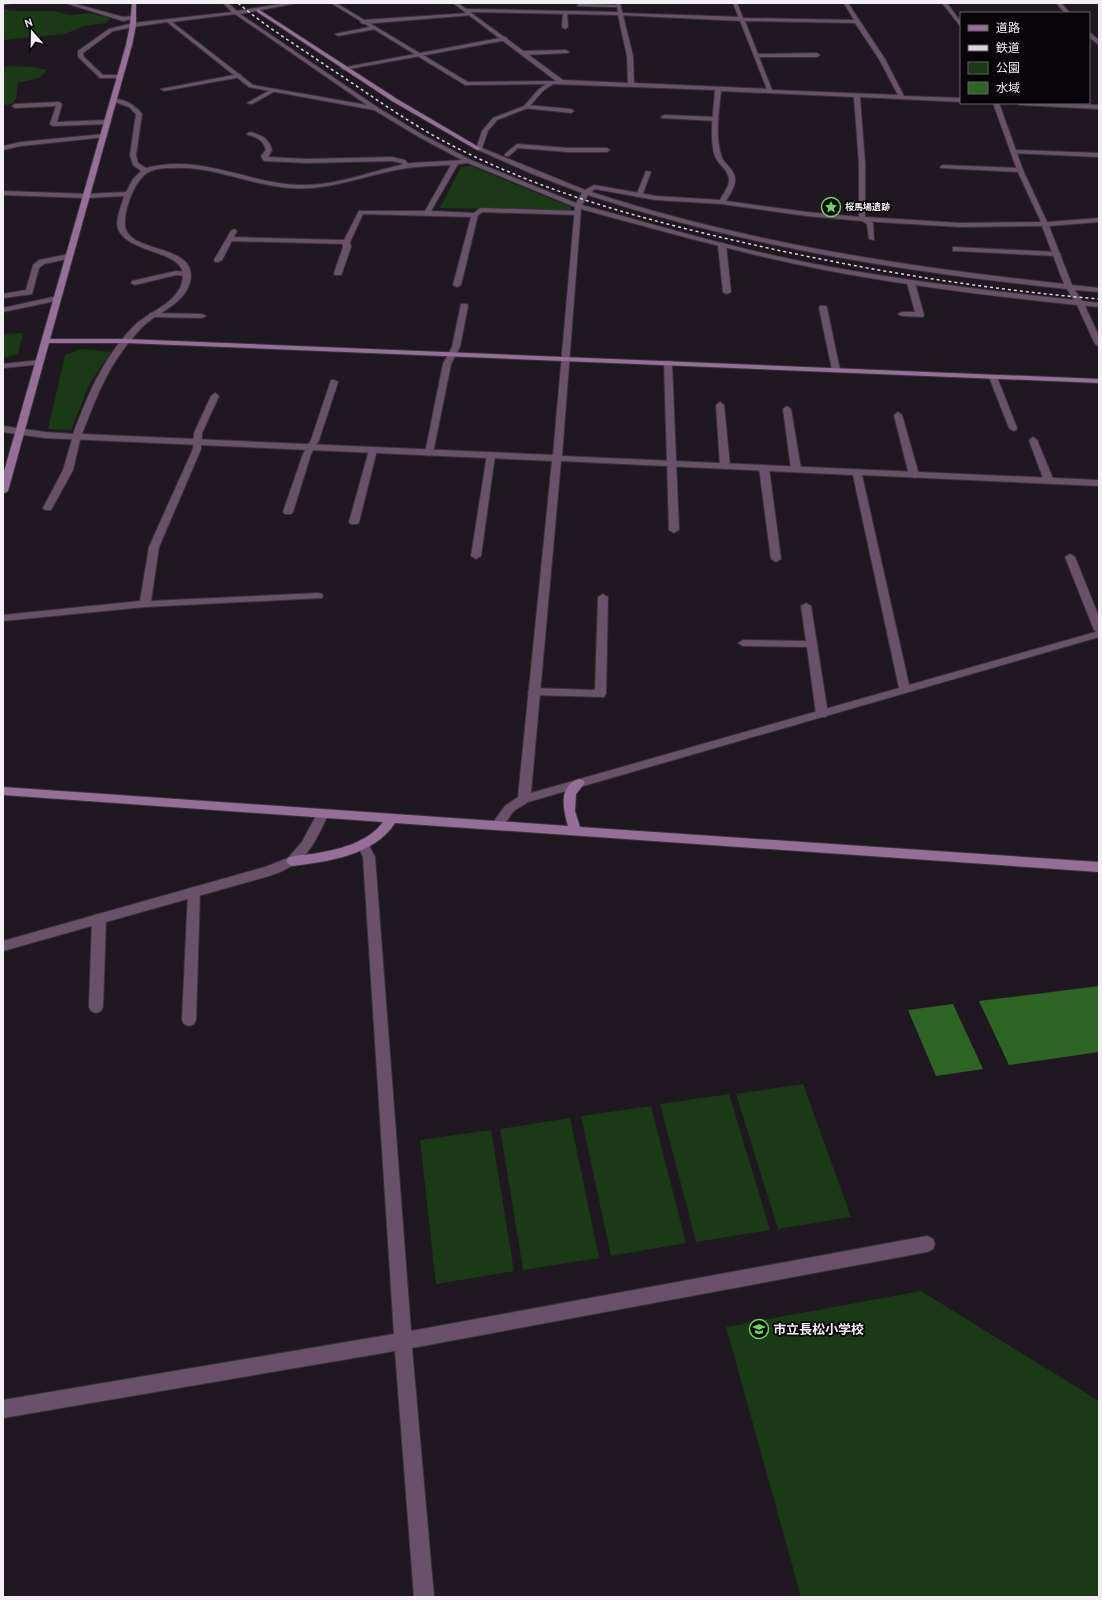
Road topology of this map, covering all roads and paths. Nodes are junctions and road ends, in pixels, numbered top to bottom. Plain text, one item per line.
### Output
1 (10, 3) edge
2 (67, 3) edge
3 (134, 3) edge
4 (225, 3) edge
5 (250, 3) edge
6 (295, 3) edge
7 (333, 3) edge
8 (455, 3) edge
9 (512, 3) edge
10 (735, 3) edge
11 (846, 3) edge
12 (944, 3) edge
13 (1058, 3) edge
14 (3, 4) edge
15 (579, 5) dead end
16 (618, 5) edge
17 (258, 10) junction
18 (464, 10) junction
19 (514, 10) junction
20 (565, 12) junction
21 (1067, 12) edge
22 (236, 13) junction
23 (470, 14) junction
24 (620, 14) junction
25 (742, 19) junction
26 (134, 22) junction
27 (169, 22) junction
28 (363, 22) junction
29 (857, 22) junction
30 (960, 24) edge
31 (565, 27) dead end
32 (374, 28) junction
33 (338, 34) dead end
34 (1090, 35) edge
35 (505, 40) junction
36 (1099, 43) edge
37 (566, 52) dead end
38 (523, 53) junction
39 (418, 55) junction
40 (817, 55) dead end
41 (756, 56) junction
42 (344, 68) junction
43 (239, 76) junction
44 (120, 77) junction
45 (561, 82) junction
46 (551, 83) junction
47 (631, 84) junction
48 (718, 89) junction
49 (164, 90) dead end
50 (274, 90) junction
51 (770, 91) junction
52 (857, 96) junction
53 (902, 98) junction
54 (114, 100) junction
55 (960, 100) edge
56 (250, 102) dead end
57 (996, 104) edge
58 (1048, 104) edge
59 (15, 106) dead end
60 (1099, 106) edge
61 (526, 107) junction
62 (375, 108) junction
63 (571, 111) dead end
64 (664, 117) dead end
65 (716, 119) junction
66 (108, 122) junction
67 (250, 134) dead end
68 (104, 136) junction
69 (3, 148) edge
70 (480, 149) junction
71 (607, 150) dead end
72 (1014, 152) junction
73 (508, 155) dead end
74 (1099, 155) edge
75 (469, 161) junction
76 (455, 164) junction
77 (406, 165) junction
78 (943, 167) dead end
79 (1020, 170) junction
80 (146, 171) junction
81 (648, 172) dead end
82 (586, 192) junction
83 (3, 193) edge
84 (128, 194) junction
85 (87, 196) junction
86 (639, 196) junction
87 (722, 202) junction
88 (578, 210) junction
89 (427, 213) junction
90 (475, 215) junction
91 (862, 219) junction
92 (1099, 220) edge
93 (1045, 224) junction
94 (234, 231) dead end
95 (230, 239) junction
96 (872, 239) dead end
97 (346, 242) junction
98 (722, 245) junction
99 (956, 249) dead end
100 (1057, 254) junction
101 (69, 256) junction
102 (218, 260) dead end
103 (338, 273) dead end
104 (187, 274) junction
105 (911, 282) junction
106 (135, 283) dead end
107 (457, 285) dead end
108 (1069, 287) junction
109 (1099, 290) edge
110 (727, 292) dead end
111 (3, 296) edge
112 (57, 298) junction
113 (1080, 304) junction
114 (1099, 305) edge
115 (464, 306) dead end
116 (822, 308) dead end
117 (3, 310) edge
118 (902, 314) dead end
119 (153, 315) junction
120 (202, 316) dead end
121 (45, 341) junction
122 (126, 341) junction
123 (1099, 344) edge
124 (452, 355) junction
125 (565, 359) junction
126 (40, 362) junction
127 (668, 364) junction
128 (3, 366) edge
129 (836, 370) junction
130 (993, 377) junction
131 (1099, 381) edge
132 (334, 382) dead end
133 (215, 396) dead end
134 (720, 405) dead end
135 (787, 409) dead end
136 (898, 415) dead end
137 (1013, 428) dead end
138 (3, 429) edge
139 (21, 432) junction
140 (77, 436) junction
141 (1033, 440) dead end
142 (198, 442) junction
143 (311, 447) junction
144 (373, 450) junction
145 (429, 453) junction
146 (491, 456) junction
147 (557, 458) junction
148 (671, 464) junction
149 (725, 466) junction
150 (764, 468) junction
151 (796, 469) junction
152 (857, 472) junction
153 (914, 475) junction
154 (1049, 481) junction
155 (1099, 483) edge
156 (3, 491) edge
157 (48, 508) dead end
158 (288, 512) dead end
159 (354, 522) dead end
160 (674, 530) dead end
161 (476, 556) dead end
162 (1070, 557) dead end
163 (776, 559) dead end
164 (318, 596) dead end
165 (603, 597) dead end
166 (145, 604) junction
167 (806, 606) dead end
168 (3, 618) edge
169 (1099, 630) edge
170 (1099, 634) edge
171 (743, 643) dead end
172 (812, 644) junction
173 (904, 690) junction
174 (534, 692) junction
175 (822, 714) junction
176 (579, 783) junction
177 (3, 791) edge
178 (524, 799) junction
179 (323, 813) junction
180 (392, 818) junction
181 (497, 825) junction
182 (575, 830) junction
183 (363, 844) junction
184 (292, 861) junction
185 (1099, 867) edge
186 (194, 892) junction
187 (99, 919) junction
188 (3, 946) edge
189 (96, 1007) dead end
190 (189, 1020) dead end
191 (927, 1244) dead end
192 (403, 1341) junction
193 (3, 1409) edge
194 (424, 1597) edge

1 - 14 street
2 - 26 street
3 - 26 street
4 - 22 street
5 - 17 street
6 - 17 street
7 - 28 street
8 - 18 street
9 - 19 street
10 - 25 street
11 - 29 street
12 - 30 street
13 - 21 street
15 - 16 street
16 - 24 street
17 - 22 street
17 - 42 street
18 - 19 street
18 - 23 street
19 - 20 street
20 - 24 street
20 - 31 street
22 - 27 street
22 - 62 street
23 - 28 street
23 - 35 street
24 - 25 street
24 - 47 street
25 - 29 street
25 - 41 street
26 - 27 street
26 - 44 street
26 - 44 street
27 - 43 street
28 - 32 street
29 - 53 street
32 - 33 street
32 - 39 street
34 - 36 street
35 - 38 street
35 - 39 street
37 - 38 street
38 - 45 street
39 - 42 street
39 - 46 street
40 - 41 street
41 - 51 street
42 - 70 street
43 - 49 street
43 - 50 street
44 - 54 street
45 - 46 street
45 - 47 street
46 - 61 street
47 - 48 street
48 - 51 street
48 - 65 street
50 - 56 street
50 - 62 street
51 - 52 street
52 - 53 street
52 - 91 street
53 - 55 street
54 - 66 street
54 - 80 street
57 - 72 street
58 - 60 street
59 - 66 street
61 - 63 street
61 - 70 street
62 - 75 street
64 - 65 street
65 - 87 street
66 - 68 street
67 - 77 street
68 - 69 street
68 - 85 street
70 - 82 street
71 - 73 street
72 - 74 street
72 - 79 street
75 - 76 street
75 - 88 street
76 - 77 street
76 - 89 street
77 - 80 street
78 - 79 street
79 - 93 street
80 - 84 street
81 - 86 street
82 - 86 street
82 - 88 street
82 - 108 street
83 - 85 street
84 - 85 street
84 - 104 street
85 - 101 street
86 - 87 street
87 - 91 street
88 - 90 street
88 - 98 street
88 - 125 street
89 - 90 street
89 - 97 street
90 - 107 street
91 - 93 street
91 - 96 street
92 - 93 street
93 - 100 street
94 - 95 street
95 - 97 street
95 - 102 street
97 - 103 street
98 - 105 street
98 - 110 street
99 - 100 street
100 - 108 street
101 - 111 street
101 - 112 street
104 - 106 street
104 - 119 street
105 - 113 street
105 - 118 street
108 - 109 street
108 - 113 street
112 - 117 street
112 - 121 street
113 - 114 street
113 - 123 street
115 - 124 street
116 - 129 street
119 - 120 street
119 - 122 street
121 - 122 street
121 - 126 street
122 - 124 street
122 - 140 street
124 - 125 street
124 - 145 street
125 - 127 street
125 - 147 street
126 - 128 street
126 - 139 street
127 - 129 street
127 - 148 street
129 - 130 street
130 - 131 street
130 - 137 street
132 - 143 street
133 - 142 street
134 - 149 street
135 - 151 street
136 - 153 street
138 - 139 street
139 - 140 street
139 - 156 street
140 - 142 street
140 - 157 street
141 - 154 street
142 - 143 street
142 - 166 street
143 - 144 street
143 - 158 street
144 - 145 street
144 - 159 street
145 - 146 street
146 - 147 street
146 - 161 street
147 - 148 street
147 - 174 street
148 - 149 street
148 - 160 street
149 - 150 street
150 - 151 street
150 - 163 street
151 - 152 street
152 - 153 street
152 - 173 street
153 - 154 street
154 - 155 street
162 - 169 street
164 - 166 street
165 - 174 street
166 - 168 street
167 - 172 street
170 - 173 street
171 - 172 street
172 - 175 street
173 - 175 street
174 - 178 street
175 - 176 street
176 - 178 street
176 - 182 street
177 - 179 street
178 - 181 street
179 - 180 street
179 - 184 street
180 - 181 street
180 - 183 street
181 - 182 street
182 - 185 street
183 - 184 street
183 - 192 street
184 - 186 street
186 - 187 street
186 - 190 street
187 - 188 street
187 - 189 street
191 - 192 street
192 - 193 street
192 - 194 street

